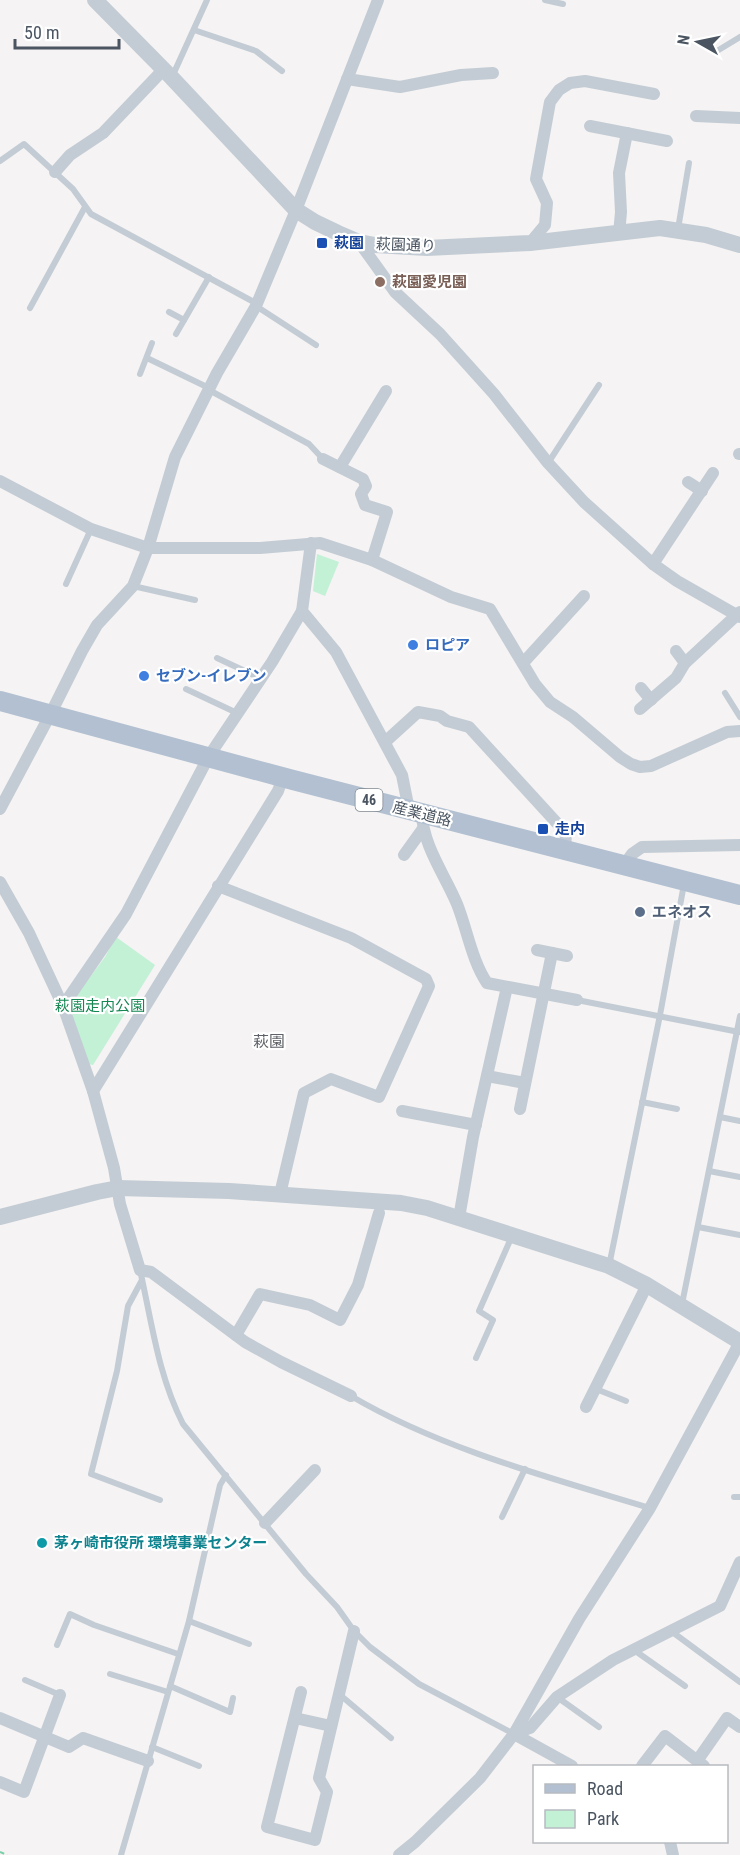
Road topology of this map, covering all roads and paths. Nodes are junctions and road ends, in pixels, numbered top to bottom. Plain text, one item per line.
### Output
1 (95, 0) edge
2 (207, 0) edge
3 (378, 0) edge
4 (545, 0) edge
5 (563, 4) dead end
6 (194, 30) junction
7 (740, 37) edge
8 (717, 51) dead end
9 (282, 71) dead end
10 (168, 73) junction
11 (493, 73) dead end
12 (347, 79) junction
13 (654, 94) dead end
14 (696, 116) dead end
15 (740, 118) edge
16 (590, 126) dead end
17 (627, 133) junction
18 (667, 141) dead end
19 (0, 161) edge
20 (688, 163) dead end
21 (55, 172) junction
22 (85, 207) junction
23 (296, 210) junction
24 (678, 230) junction
25 (619, 234) junction
26 (359, 242) junction
27 (530, 243) junction
28 (740, 245) edge
29 (209, 277) junction
30 (256, 306) junction
31 (30, 308) dead end
32 (169, 312) dead end
33 (184, 320) junction
34 (176, 334) dead end
35 (152, 343) dead end
36 (316, 345) dead end
37 (147, 358) junction
38 (140, 374) dead end
39 (599, 385) dead end
40 (209, 389) junction
41 (386, 391) dead end
42 (323, 459) joint
43 (548, 463) junction
44 (340, 467) junction
45 (713, 473) dead end
46 (0, 481) edge
47 (688, 482) dead end
48 (702, 491) junction
49 (91, 529) junction
50 (310, 543) junction
51 (148, 548) junction
52 (372, 560) junction
53 (653, 564) junction
54 (66, 584) dead end
55 (133, 586) junction
56 (584, 596) dead end
57 (195, 600) dead end
58 (302, 611) junction
59 (739, 614) edge
60 (676, 651) dead end
61 (217, 658) dead end
62 (523, 663) junction
63 (686, 663) junction
64 (260, 678) junction
65 (641, 688) dead end
66 (186, 690) dead end
67 (725, 693) dead end
68 (651, 700) junction
69 (0, 701) edge
70 (640, 709) dead end
71 (237, 713) junction
72 (50, 715) junction
73 (740, 717) edge
74 (740, 731) edge
75 (385, 742) junction
76 (209, 756) junction
77 (283, 777) junction
78 (0, 809) edge
79 (418, 818) junction
80 (740, 845) edge
81 (565, 850) junction
82 (404, 855) dead end
83 (624, 865) junction
84 (684, 880) junction
85 (218, 886) junction
86 (1, 887) edge
87 (740, 895) edge
88 (537, 950) dead end
89 (552, 953) junction
90 (567, 956) dead end
91 (507, 987) junction
92 (544, 994) junction
93 (577, 1000) joint
94 (63, 1006) junction
95 (660, 1015) junction
96 (740, 1016) edge
97 (739, 1031) edge
98 (487, 1076) junction
99 (525, 1083) junction
100 (93, 1091) junction
101 (642, 1102) junction
102 (520, 1109) dead end
103 (677, 1109) dead end
104 (402, 1111) dead end
105 (720, 1117) junction
106 (740, 1121) edge
107 (476, 1125) junction
108 (709, 1172) junction
109 (740, 1177) edge
110 (118, 1188) junction
111 (280, 1194) junction
112 (380, 1214) dead end
113 (0, 1217) edge
114 (459, 1218) junction
115 (698, 1227) junction
116 (513, 1235) junction
117 (740, 1235) edge
118 (609, 1266) junction
119 (141, 1274) junction
120 (647, 1286) junction
121 (682, 1306) junction
122 (236, 1335) junction
123 (740, 1342) edge
124 (476, 1358) dead end
125 (595, 1388) junction
126 (351, 1396) joint
127 (626, 1401) dead end
128 (586, 1407) dead end
129 (525, 1469) junction
130 (315, 1470) dead end
131 (226, 1475) junction
132 (160, 1500) dead end
133 (650, 1508) junction
134 (502, 1517) dead end
135 (265, 1523) junction
136 (740, 1562) edge
137 (189, 1621) junction
138 (354, 1631) junction
139 (670, 1631) junction
140 (249, 1644) dead end
141 (57, 1645) dead end
142 (633, 1649) junction
143 (178, 1654) junction
144 (110, 1674) dead end
145 (25, 1680) dead end
146 (740, 1682) edge
147 (685, 1686) dead end
148 (169, 1689) junction
149 (301, 1692) dead end
150 (339, 1694) junction
151 (60, 1695) joint
152 (557, 1697) junction
153 (233, 1698) dead end
154 (0, 1718) edge
155 (295, 1718) junction
156 (331, 1726) junction
157 (599, 1727) dead end
158 (740, 1727) edge
159 (514, 1734) junction
160 (46, 1737) junction
161 (392, 1738) dead end
162 (152, 1747) junction
163 (148, 1761) junction
164 (700, 1764) edge
165 (568, 1765) edge
166 (643, 1765) edge
167 (199, 1766) dead end
168 (0, 1782) edge
169 (0, 1852) edge
170 (7, 1855) edge
171 (120, 1855) edge
172 (399, 1855) edge

1 - 10 street, 萩園通り
2 - 6 lane
3 - 12 street
4 - 5 lane
6 - 9 lane
6 - 10 lane
7 - 8 lane
10 - 21 street
10 - 23 street, 萩園通り
11 - 12 street
12 - 23 street
13 - 27 street
14 - 15 street
16 - 17 street
17 - 18 street
17 - 25 street
19 - 21 lane
20 - 24 lane
21 - 22 lane
22 - 29 lane
22 - 31 lane
23 - 26 street, 萩園通り
23 - 30 street
24 - 25 street, 萩園通り
24 - 28 street, 萩園通り
25 - 27 street, 萩園通り
26 - 27 street, 萩園通り
26 - 43 street
29 - 30 lane
29 - 33 lane
30 - 36 lane
30 - 40 street
32 - 33 lane
33 - 34 lane
35 - 37 lane
37 - 38 lane
37 - 40 lane
39 - 43 lane
40 - 42 lane
40 - 51 street
41 - 44 street
42 - 44 street
43 - 53 street
44 - 52 street
45 - 48 street
46 - 49 street
47 - 48 street
48 - 53 street
49 - 51 street
49 - 54 lane
50 - 51 street
50 - 52 street
50 - 58 street
51 - 55 street
52 - 62 street
53 - 59 street
55 - 57 lane
55 - 72 street
56 - 62 street
58 - 64 street
58 - 75 street
59 - 63 street
60 - 63 street
61 - 64 lane
62 - 74 street
63 - 68 street
64 - 71 street
65 - 68 street
66 - 71 lane
67 - 73 lane
68 - 70 street
69 - 72 main road, 産業道路 / 46
71 - 76 street
72 - 76 main road, 産業道路 / 46
72 - 78 street
75 - 79 street
75 - 81 street
76 - 77 main road, 産業道路 / 46
76 - 94 street
77 - 79 main road, 産業道路 / 46
77 - 85 street
79 - 81 main road, 産業道路 / 46
79 - 82 street
79 - 91 street
80 - 83 street
81 - 83 main road, 産業道路 / 46
83 - 84 main road, 産業道路 / 46
84 - 87 main road, 産業道路 / 46
84 - 95 lane
85 - 100 street
85 - 111 street
86 - 94 street
88 - 89 street
89 - 90 street
89 - 92 street
91 - 92 street
91 - 98 street
92 - 93 street
92 - 99 street
93 - 95 lane
94 - 100 street
95 - 97 lane
95 - 101 lane
96 - 97 lane
97 - 105 lane
98 - 99 street
98 - 107 street
99 - 102 street
100 - 110 street
101 - 103 lane
101 - 118 lane
104 - 107 street
105 - 106 lane
105 - 108 lane
107 - 114 street
108 - 109 lane
108 - 115 lane
110 - 111 street
110 - 113 street
110 - 119 street
111 - 114 street
112 - 122 street
114 - 116 street
115 - 117 lane
115 - 121 lane
116 - 118 street
116 - 124 lane
118 - 120 street
119 - 122 street
119 - 131 lane
119 - 132 lane
120 - 121 street
120 - 125 street
121 - 123 street
122 - 126 street
123 - 133 street
125 - 127 lane
125 - 128 street
126 - 129 lane
129 - 133 lane
129 - 134 lane
130 - 135 street
131 - 135 lane
131 - 137 lane
133 - 159 street
135 - 138 lane
136 - 139 street
137 - 140 lane
137 - 143 lane
138 - 150 street
138 - 159 lane
139 - 142 street
139 - 146 lane
141 - 143 lane
142 - 147 lane
142 - 152 street
143 - 148 lane
144 - 148 lane
145 - 151 lane
148 - 153 lane
148 - 162 lane
149 - 155 street
150 - 156 street
150 - 161 lane
151 - 160 street
152 - 157 lane
152 - 159 street
154 - 160 street
155 - 156 street
155 - 156 street
158 - 164 street
159 - 165 street
159 - 172 street
160 - 163 street
160 - 168 street
162 - 163 lane
162 - 167 lane
163 - 171 lane
164 - 166 street
169 - 170 path

